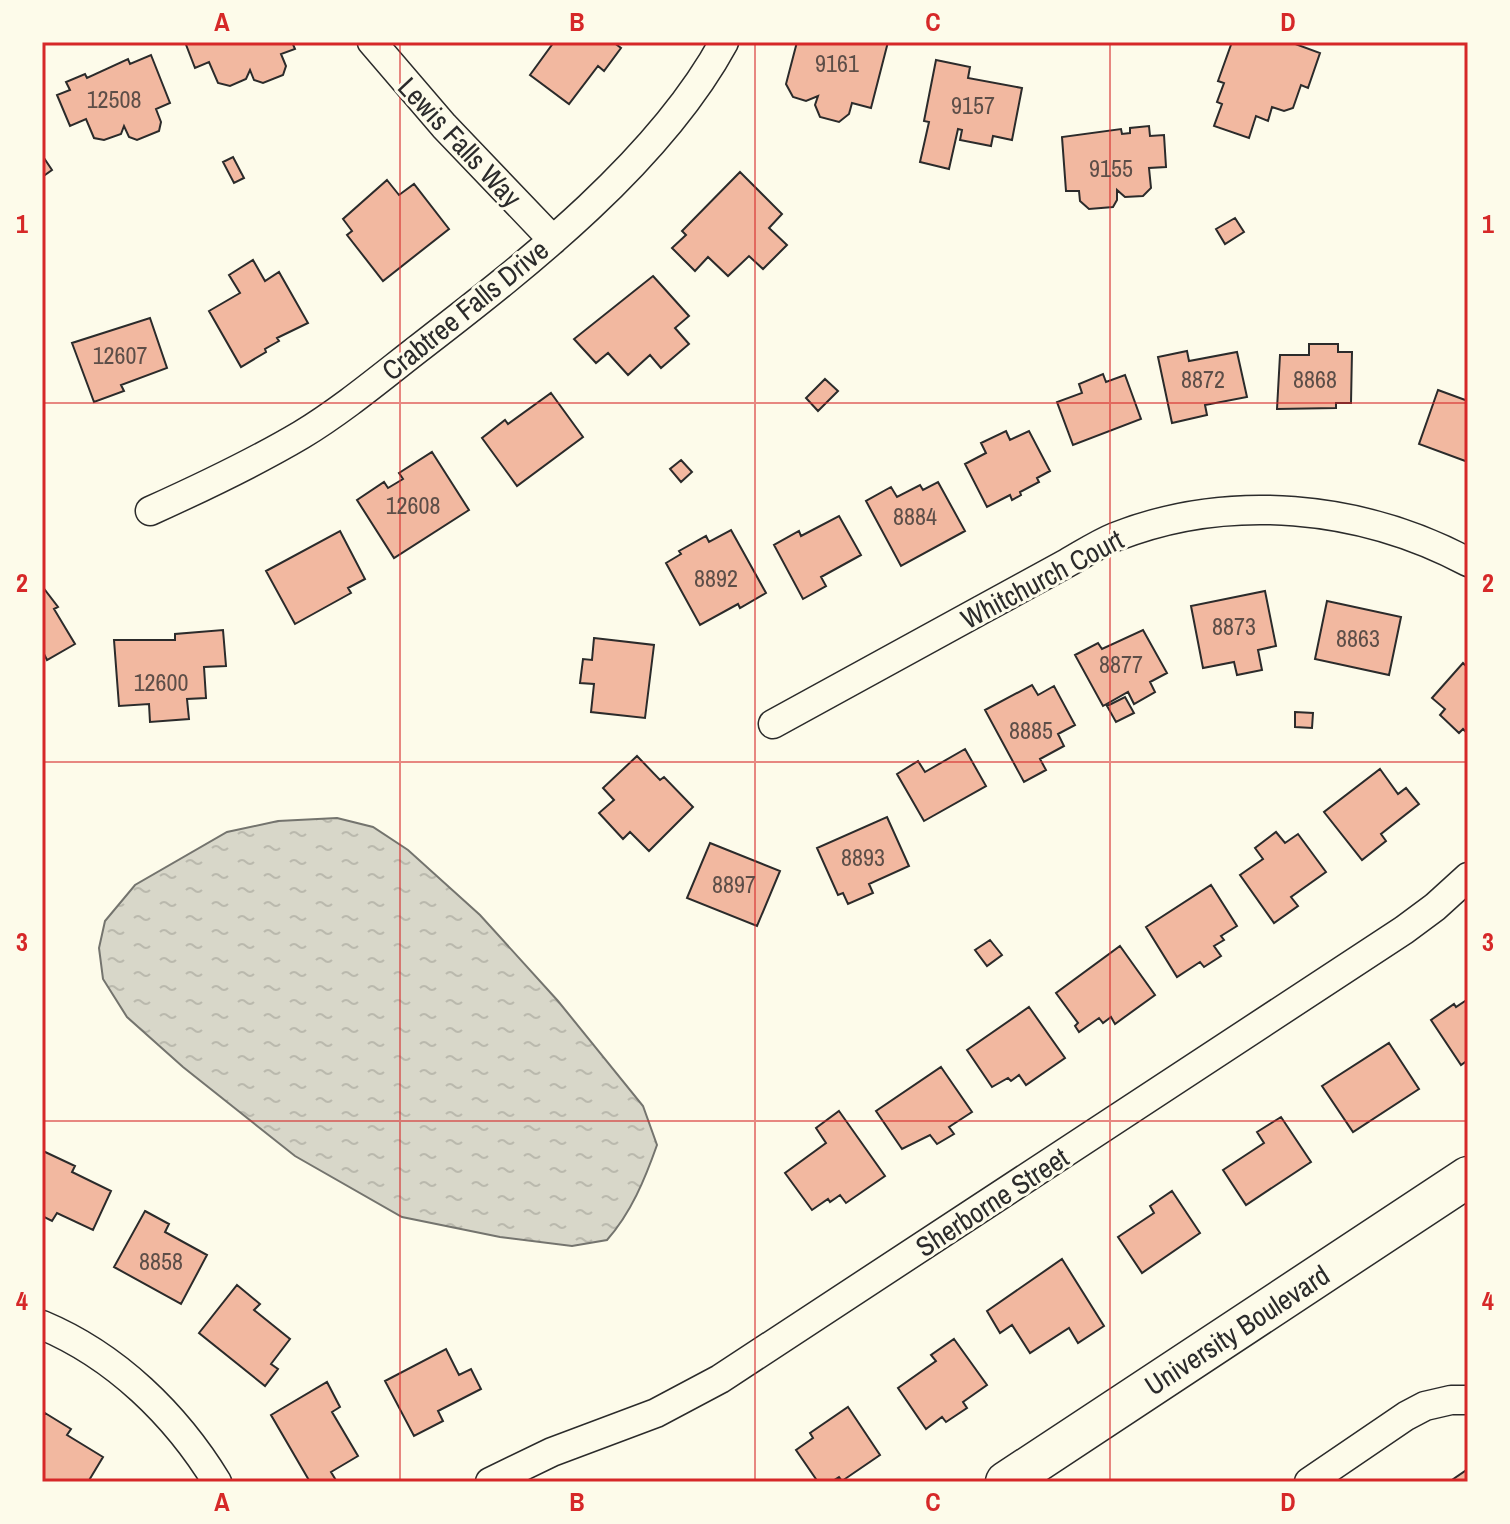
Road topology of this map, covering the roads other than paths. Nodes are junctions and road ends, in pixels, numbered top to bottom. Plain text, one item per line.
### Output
1 (372, 42) edge
2 (724, 42) edge
3 (553, 240) junction
4 (150, 511) dead end
5 (1468, 562) edge
6 (773, 724) dead end
7 (1468, 877) edge
8 (1468, 1177) edge
9 (42, 1325) edge
10 (1468, 1400) edge
11 (217, 1482) edge
12 (490, 1482) edge
13 (1006, 1482) edge
14 (1309, 1482) edge

1 - 3 street, Lewis Falls Way
2 - 3 street, Crabtree Falls Drive
3 - 4 street, Crabtree Falls Drive
5 - 6 street, Whitchurch Court
7 - 12 street, Sherborne Street
8 - 13 street, University Boulevard
9 - 11 street
10 - 14 street

